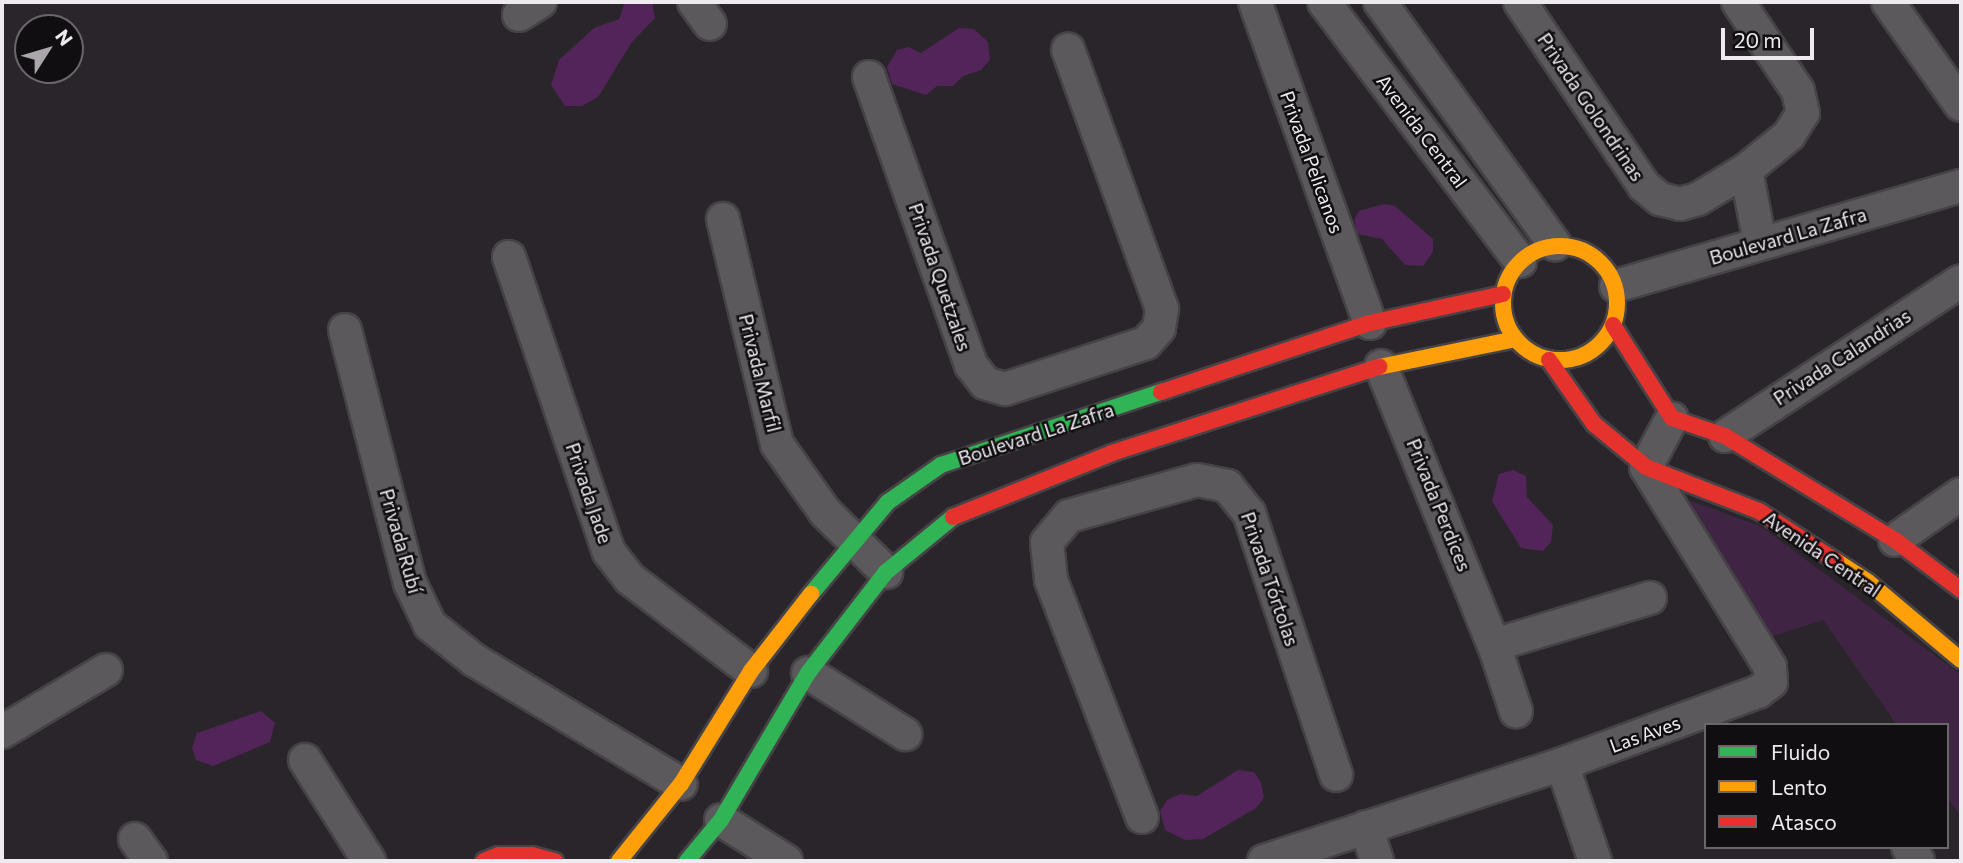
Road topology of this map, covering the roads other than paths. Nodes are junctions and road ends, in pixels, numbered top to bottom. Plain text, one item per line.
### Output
1 (1255, 2) edge
2 (1324, 2) edge
3 (1380, 2) edge
4 (1520, 2) edge
5 (1738, 2) edge
6 (1888, 2) edge
7 (1068, 50) dead end
8 (869, 77) dead end
9 (1961, 105) edge
10 (1746, 170) junction
11 (1961, 187) edge
12 (723, 219) dead end
13 (1759, 243) junction
14 (1555, 245) junction
15 (509, 257) dead end
16 (1520, 261) junction
17 (1961, 281) edge
18 (1616, 286) junction
19 (1503, 294) junction
20 (1370, 323) junction
21 (1614, 325) junction
22 (345, 330) dead end
23 (1516, 339) junction
24 (1549, 360) junction
25 (1381, 366) junction
26 (1078, 369) junction
27 (1091, 416) junction
28 (1672, 418) junction
29 (1725, 436) junction
30 (1112, 453) junction
31 (1646, 467) junction
32 (1961, 494) edge
33 (1127, 497) junction
34 (1895, 540) junction
35 (851, 542) junction
36 (886, 572) junction
37 (1961, 590) edge
38 (1650, 598) dead end
39 (1494, 645) junction
40 (1961, 660) edge
41 (106, 670) dead end
42 (751, 671) junction
43 (808, 673) junction
44 (1516, 711) dead end
45 (2, 732) edge
46 (905, 734) dead end
47 (305, 760) dead end
48 (1562, 764) junction
49 (1336, 775) dead end
50 (681, 784) junction
51 (1142, 817) dead end
52 (721, 820) junction
53 (1366, 827) junction
54 (369, 861) edge
55 (484, 861) edge
56 (555, 861) edge
57 (619, 861) edge
58 (687, 861) edge
59 (786, 861) edge
60 (1264, 861) edge
61 (1377, 861) edge
62 (1595, 861) edge

1 - 20 street, Privada Pelicanos
2 - 16 street, Avenida Central
3 - 14 street, Avenida Central
4 - 10 street, Privada Golondrinas
5 - 10 street, Privada Golondrinas
6 - 9 street
7 - 26 street, Privada Quetzales
8 - 26 street, Privada Quetzales
10 - 13 street
11 - 13 street, Boulevard La Zafra
12 - 35 street, Privada Marfil
13 - 18 street, Boulevard La Zafra
14 - 16 street
14 - 18 street
15 - 42 street, Privada Jade
16 - 19 street
17 - 29 street, Privada Calandrias
18 - 21 street
19 - 20 street, Boulevard La Zafra
19 - 23 street
20 - 27 street, Boulevard La Zafra
21 - 24 street
21 - 28 street
22 - 50 street, Privada Rubí
23 - 24 street
23 - 25 street
24 - 31 street, Avenida Central
25 - 30 street
25 - 39 street, Privada Perdices
26 - 27 street
27 - 35 street, Boulevard La Zafra
28 - 29 street
28 - 31 street
29 - 34 street
30 - 33 street
30 - 36 street
31 - 40 street, Avenida Central
31 - 48 street, Las Aves
32 - 34 street
33 - 49 street, Privada Tórtolas
33 - 51 street, Privada Tórtolas
34 - 37 street
35 - 36 street, Privada Marfil
35 - 42 street, Boulevard La Zafra
36 - 43 street
38 - 39 street
39 - 44 street, Privada Perdices
41 - 45 street
42 - 50 street, Boulevard La Zafra
43 - 46 street
43 - 52 street
47 - 54 street
48 - 53 street, Las Aves
48 - 62 street
50 - 57 street, Boulevard La Zafra
52 - 58 street
52 - 59 street
53 - 60 street, Las Aves
53 - 61 street
55 - 56 street

